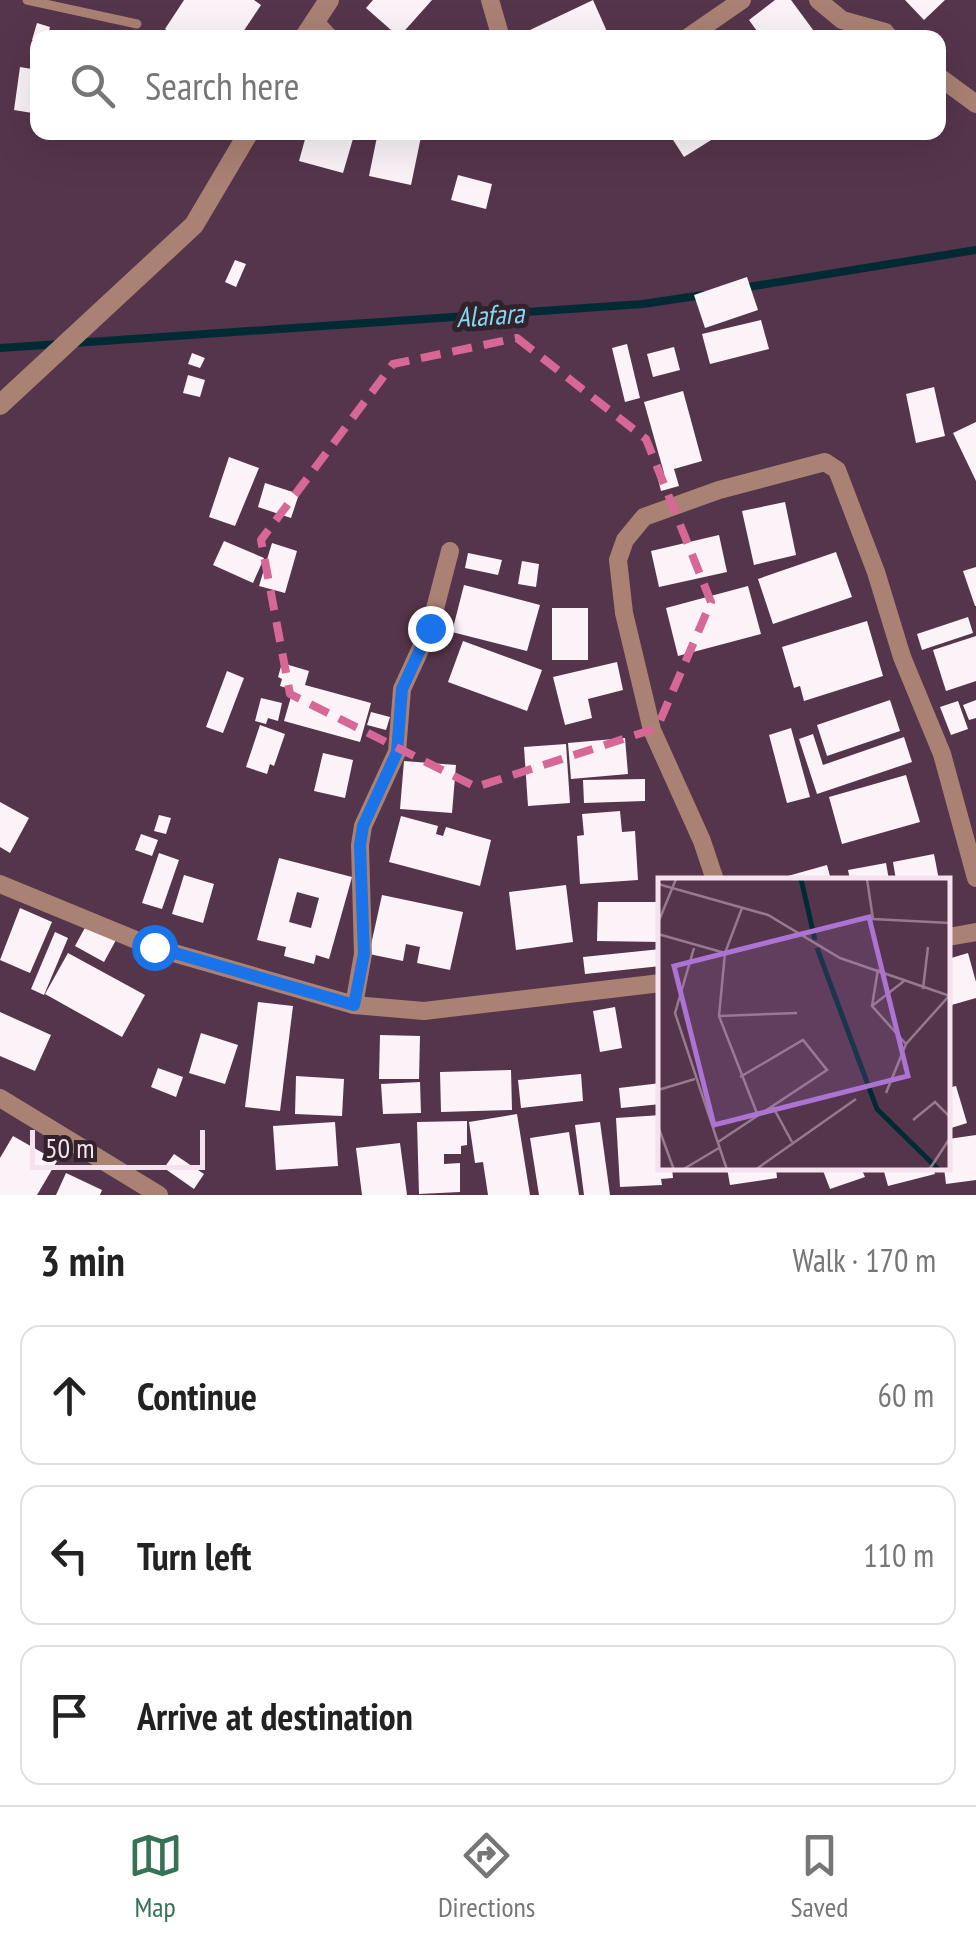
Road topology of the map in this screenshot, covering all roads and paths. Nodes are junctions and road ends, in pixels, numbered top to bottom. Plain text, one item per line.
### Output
1 (27, 0) edge
2 (330, 0) edge
3 (490, 0) edge
4 (742, 0) edge
5 (818, 0) edge
6 (137, 24) dead end
7 (309, 29) edge
8 (499, 30) edge
9 (699, 30) edge
10 (877, 30) edge
11 (946, 82) edge
12 (976, 104) edge
13 (244, 140) edge
14 (0, 405) edge
15 (450, 551) dead end
16 (968, 827) edge
17 (714, 878) edge
18 (976, 878) edge
19 (0, 887) edge
20 (976, 932) edge
21 (951, 936) edge
22 (658, 983) edge
23 (354, 1005) junction
24 (0, 1098) edge
25 (159, 1195) edge

1 - 6 lane
2 - 7 street
3 - 8 street
4 - 9 street
5 - 10 street
11 - 12 street
13 - 14 street
15 - 23 street
16 - 17 street
16 - 18 street
19 - 23 street
20 - 21 street
22 - 23 street
24 - 25 street

